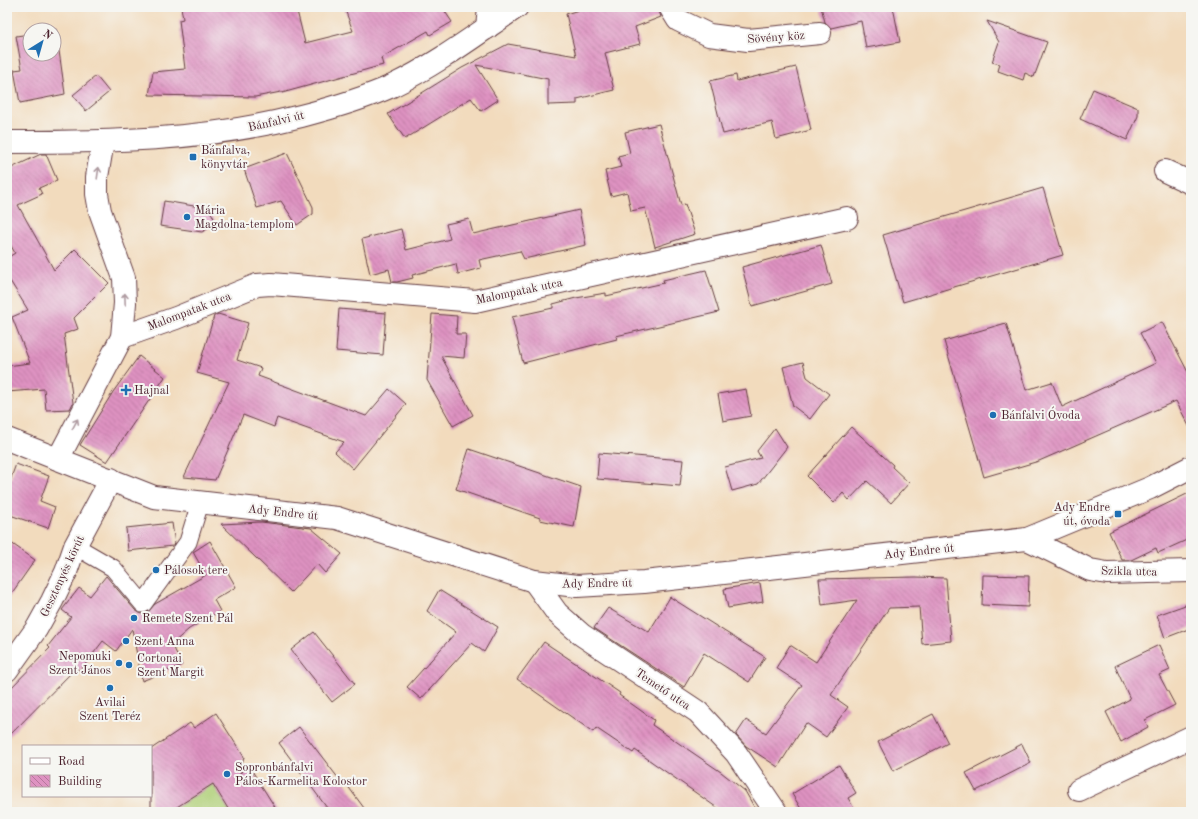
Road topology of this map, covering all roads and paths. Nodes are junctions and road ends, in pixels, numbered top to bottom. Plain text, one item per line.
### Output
1 (517, 7) edge
2 (670, 7) edge
3 (488, 17) edge
4 (820, 33) dead end
5 (103, 141) junction
6 (7, 142) edge
7 (1165, 171) dead end
8 (1191, 183) edge
9 (847, 218) dead end
10 (122, 337) junction
11 (7, 439) edge
12 (58, 459) junction
13 (1191, 467) edge
14 (111, 480) junction
15 (200, 503) junction
16 (1027, 539) junction
17 (75, 546) junction
18 (1191, 571) edge
19 (534, 581) junction
20 (7, 670) edge
21 (1191, 737) edge
22 (1079, 790) dead end
23 (776, 812) edge

1 - 3 street, Bánfalvi út
2 - 4 street, Sövény köz
3 - 5 street, Bánfalvi út
5 - 6 street, Bánfalvi út
10 -> 5 street
7 - 8 street
9 - 10 street, Malompatak utca
12 -> 10 street
11 - 12 street, Ady Endre út
12 - 14 street, Ady Endre út
13 - 16 street, Ady Endre út
14 - 15 street, Ady Endre út
14 - 17 street, Gesztenyés körút
15 - 17 street
15 - 19 street, Ady Endre út
16 - 18 street, Szikla utca
16 - 19 street, Ady Endre út
17 - 20 street, Gesztenyés körút
19 - 23 street, Temető utca
21 - 22 street

